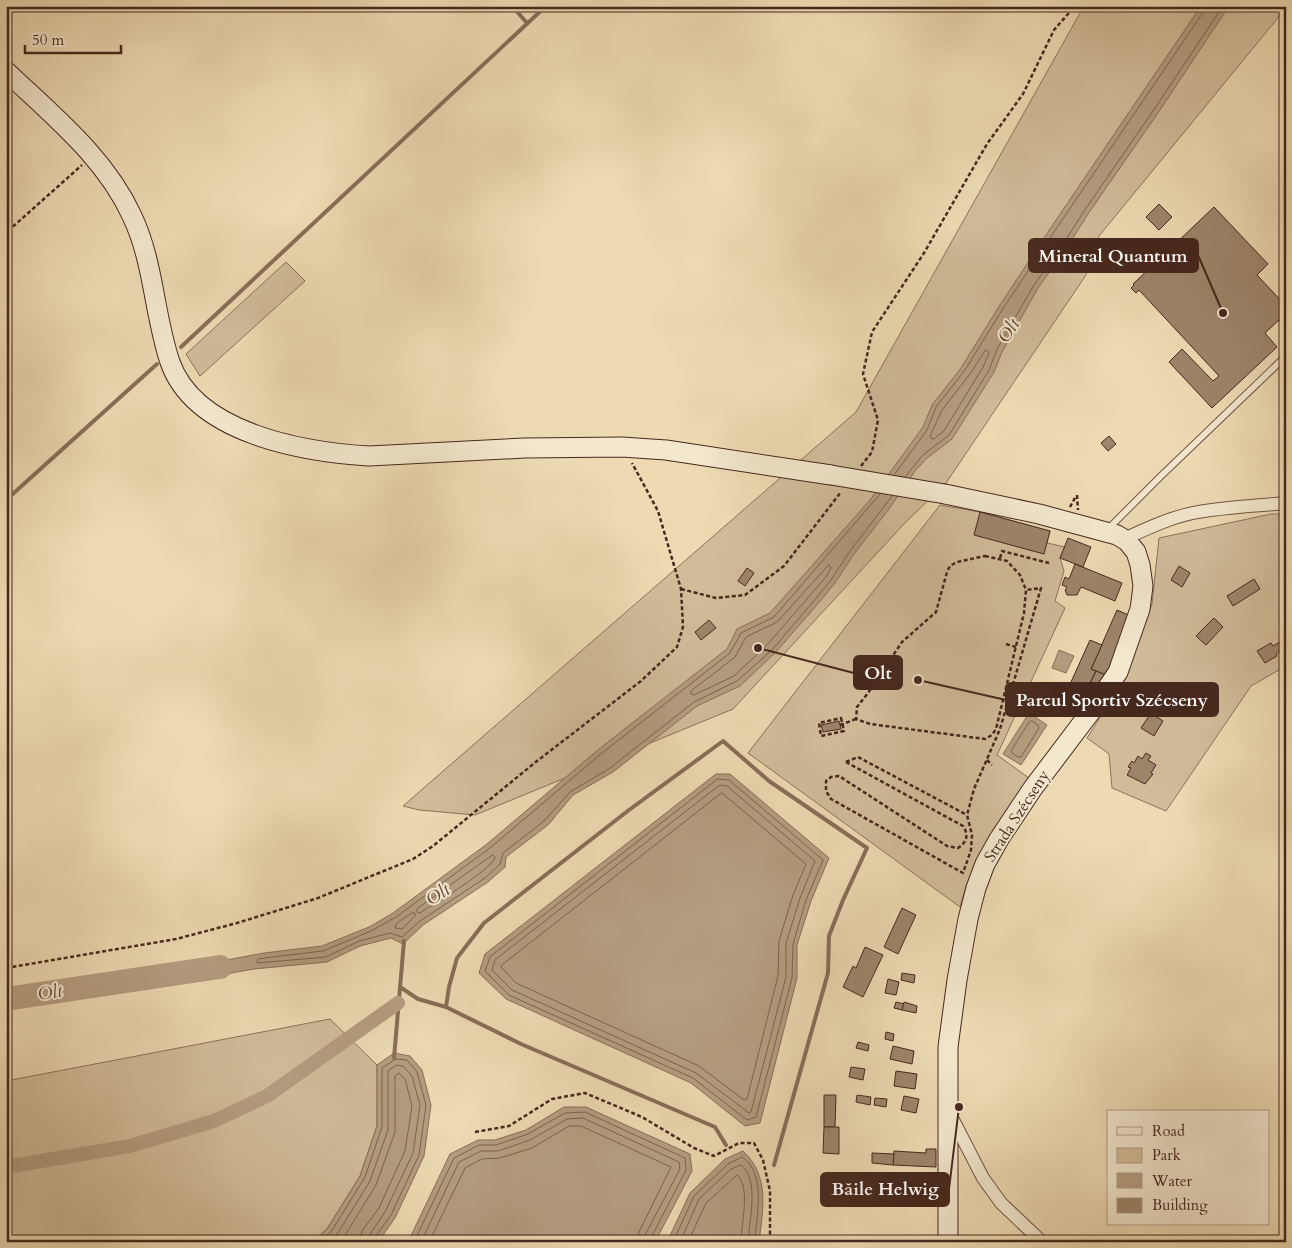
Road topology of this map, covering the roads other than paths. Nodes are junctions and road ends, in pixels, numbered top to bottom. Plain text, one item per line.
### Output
1 (6, 71) edge
2 (1286, 356) edge
3 (1286, 504) edge
4 (1098, 529) junction
5 (1124, 539) junction
6 (949, 1113) junction
7 (948, 1242) edge
8 (1042, 1242) edge

1 - 4 street, bridge
2 - 4 lane
3 - 5 street
4 - 5 street
5 - 6 street, Strada Szécseny
6 - 7 street, Strada Szécseny
6 - 8 street

